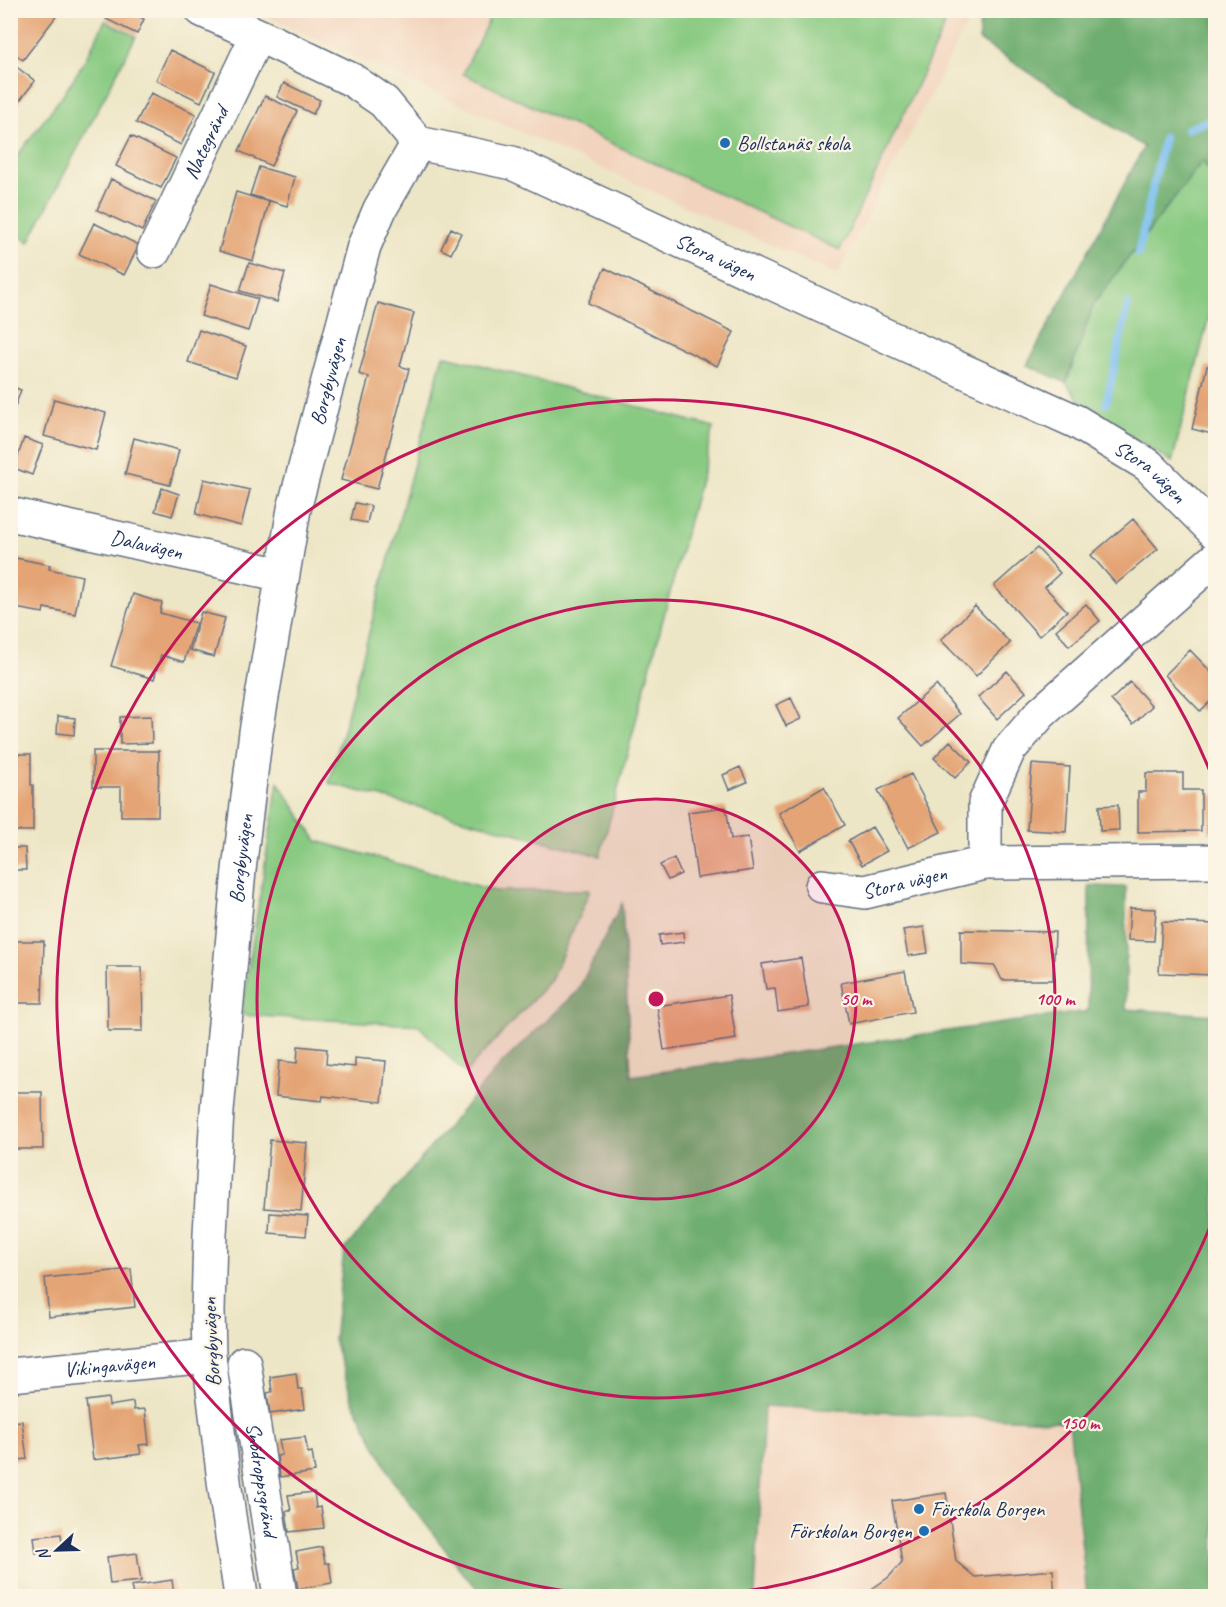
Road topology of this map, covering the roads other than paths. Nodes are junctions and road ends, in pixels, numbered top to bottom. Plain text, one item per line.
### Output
1 (201, 10) edge
2 (257, 36) junction
3 (418, 143) junction
4 (154, 251) dead end
5 (10, 514) edge
6 (1215, 533) edge
7 (1215, 558) edge
8 (282, 575) junction
9 (1215, 861) edge
10 (985, 863) junction
11 (822, 886) dead end
12 (209, 1356) junction
13 (244, 1363) dead end
14 (10, 1375) edge
15 (241, 1596) edge
16 (280, 1596) edge

1 - 2 street
2 - 3 street
2 - 4 street, Nategränd
3 - 6 street, Stora vägen
3 - 8 street, Borgbyvägen
5 - 8 street, Dalavägen
7 - 10 street
8 - 12 street, Borgbyvägen
9 - 10 street, Stora vägen
10 - 11 street, Stora vägen
12 - 14 street, Vikingavägen
12 - 15 street, Borgbyvägen
13 - 16 street, Snödroppsgränd

